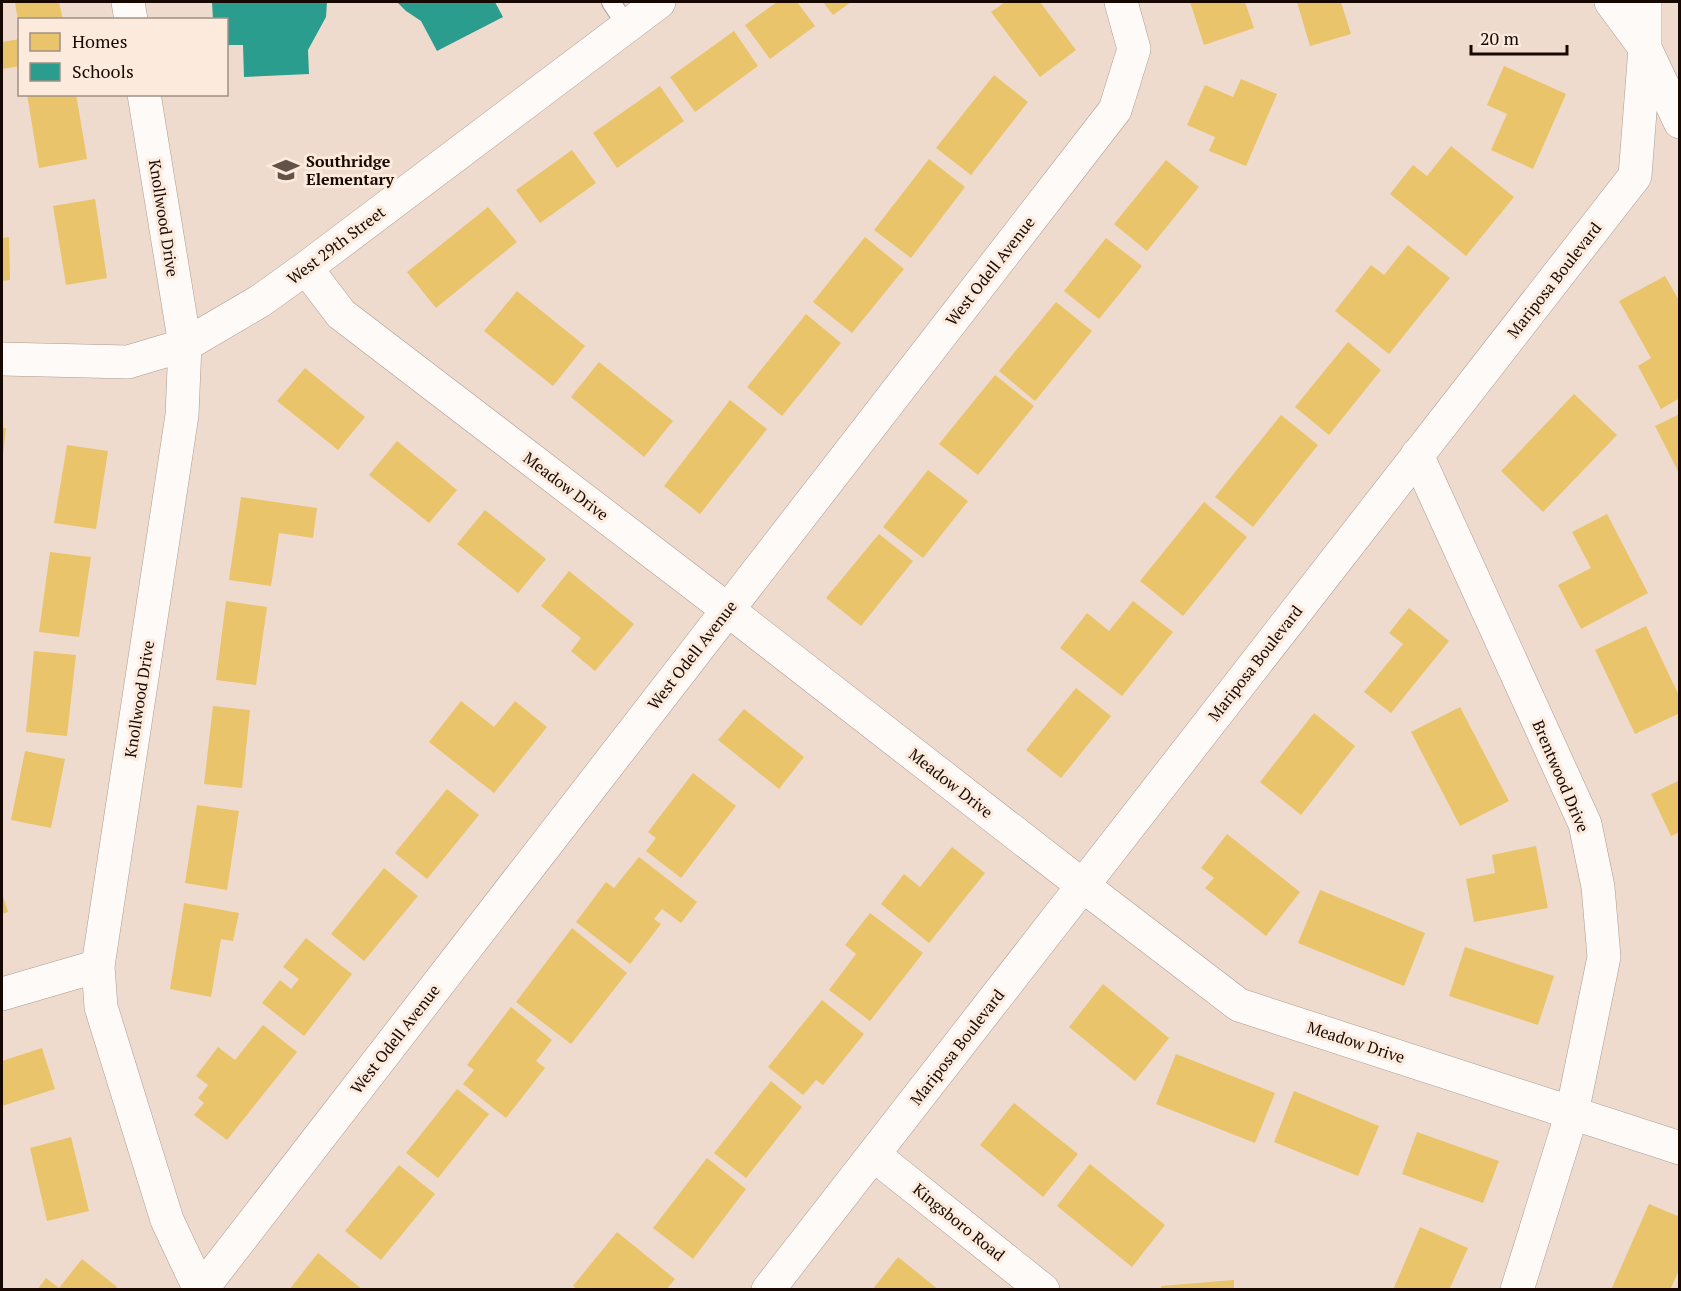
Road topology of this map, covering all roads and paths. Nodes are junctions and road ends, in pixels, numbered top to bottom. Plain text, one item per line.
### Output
1 (128, 2) edge
2 (659, 2) edge
3 (1121, 2) edge
4 (1611, 2) edge
5 (1645, 2) edge
6 (618, 13) edge
7 (131, 18) edge
8 (1645, 48) junction
9 (144, 96) edge
10 (1680, 122) edge
11 (306, 268) junction
12 (185, 345) junction
13 (2, 359) edge
14 (1417, 456) junction
15 (728, 610) junction
16 (1082, 885) junction
17 (98, 966) junction
18 (2, 994) edge
19 (1572, 1113) junction
20 (1680, 1148) edge
21 (874, 1155) junction
22 (200, 1290) edge
23 (768, 1290) edge
24 (1043, 1290) edge
25 (1517, 1290) edge

1 - 7 street
2 - 6 street, West 29th Street
3 - 15 street, West Odell Avenue
4 - 8 street
5 - 8 street, Mariposa Boulevard
6 - 11 street, West 29th Street
8 - 10 street
8 - 14 street, Mariposa Boulevard
9 - 12 street, Knollwood Drive
11 - 12 street, West 29th Street
11 - 15 street, Meadow Drive
12 - 13 street, West 29th Street
12 - 17 street, Knollwood Drive
14 - 16 street, Mariposa Boulevard
14 - 19 street, Brentwood Drive
15 - 16 street, Meadow Drive
15 - 22 street, West Odell Avenue
16 - 19 street, Meadow Drive
16 - 21 street, Mariposa Boulevard
17 - 18 street
17 - 22 street, Knollwood Drive
19 - 20 street, Meadow Drive
19 - 25 street, Brentwood Drive
21 - 23 street, Mariposa Boulevard
21 - 24 street, Kingsboro Road

